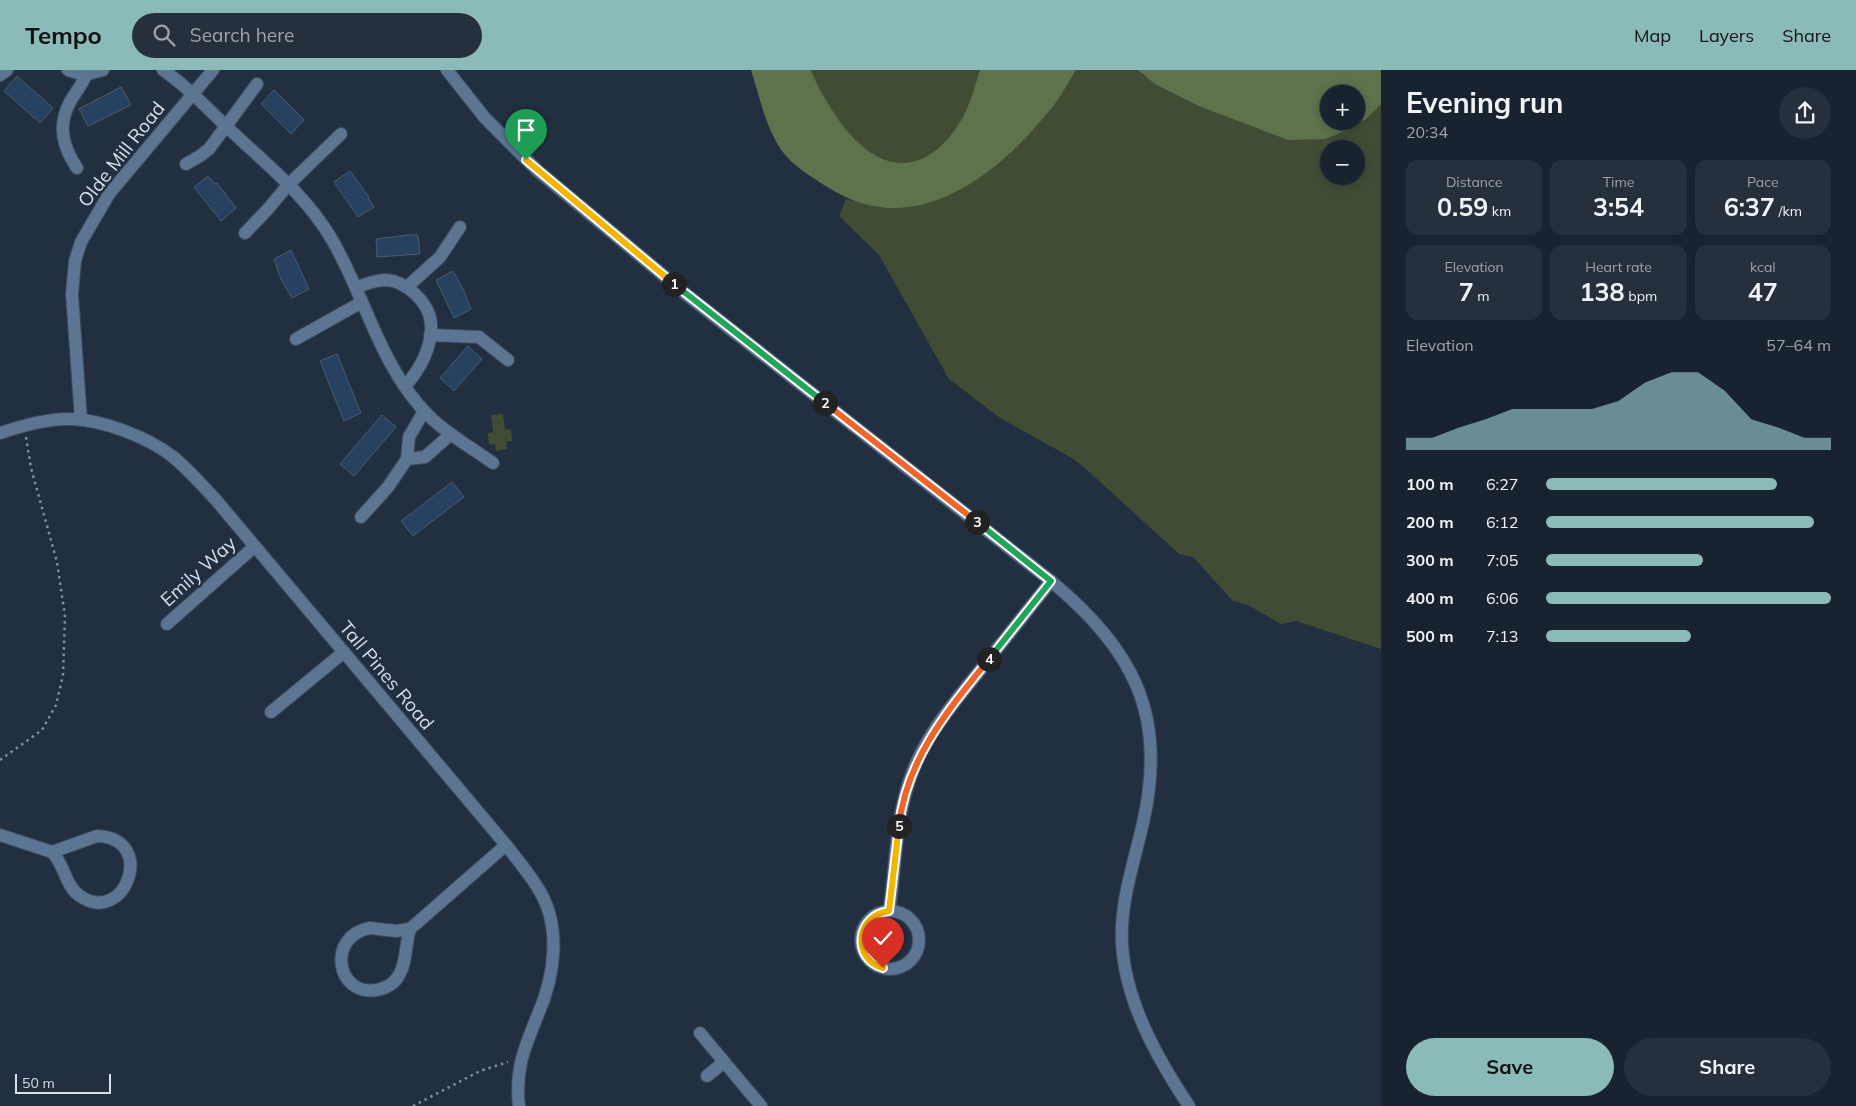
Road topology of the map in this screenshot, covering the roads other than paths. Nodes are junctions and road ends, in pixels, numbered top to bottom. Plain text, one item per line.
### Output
1 (7, 70) edge
2 (68, 70) edge
3 (103, 70) edge
4 (162, 70) edge
5 (213, 70) edge
6 (447, 70) edge
7 (0, 75) edge
8 (86, 75) junction
9 (257, 84) dead end
10 (192, 94) junction
11 (226, 126) junction
12 (341, 134) dead end
13 (186, 164) dead end
14 (77, 168) dead end
15 (288, 184) junction
16 (460, 227) dead end
17 (245, 233) dead end
18 (407, 287) junction
19 (356, 288) junction
20 (362, 302) junction
21 (430, 335) junction
22 (296, 339) dead end
23 (508, 360) dead end
24 (405, 386) junction
25 (424, 411) junction
26 (81, 420) junction
27 (0, 433) edge
28 (451, 434) junction
29 (407, 459) junction
30 (493, 463) dead end
31 (361, 517) dead end
32 (254, 547) junction
33 (1051, 581) junction
34 (167, 624) dead end
35 (344, 652) junction
36 (271, 712) dead end
37 (0, 835) edge
38 (506, 845) junction
39 (52, 852) junction
40 (889, 911) junction
41 (410, 930) junction
42 (700, 1033) dead end
43 (724, 1062) junction
44 (707, 1076) dead end
45 (1183, 1104) edge
46 (519, 1106) edge
47 (761, 1106) edge

1 - 7 street
2 - 8 street
3 - 8 street
4 - 10 street
5 - 10 street, Olde Mill Road
6 - 33 street
8 - 14 street
9 - 11 street
10 - 11 street
10 - 26 street, Olde Mill Road
11 - 13 street
11 - 15 street
12 - 15 street
15 - 17 street
15 - 19 street
16 - 18 street
18 - 19 street
18 - 21 street
19 - 20 street
20 - 22 street
20 - 24 street
21 - 23 street
21 - 24 street
24 - 25 street
25 - 28 street
25 - 29 street
26 - 27 street, Tall Pines Road
26 - 32 street, Tall Pines Road
28 - 29 street
28 - 30 street
29 - 31 street
32 - 34 street, Emily Way
32 - 35 street, Tall Pines Road
33 - 40 street
33 - 45 street
35 - 36 street
35 - 38 street, Tall Pines Road
37 - 39 street
38 - 41 street
38 - 46 street, Tall Pines Road
39 - 39 street
40 - 40 street
41 - 41 street
42 - 43 street
43 - 44 street
43 - 47 street

